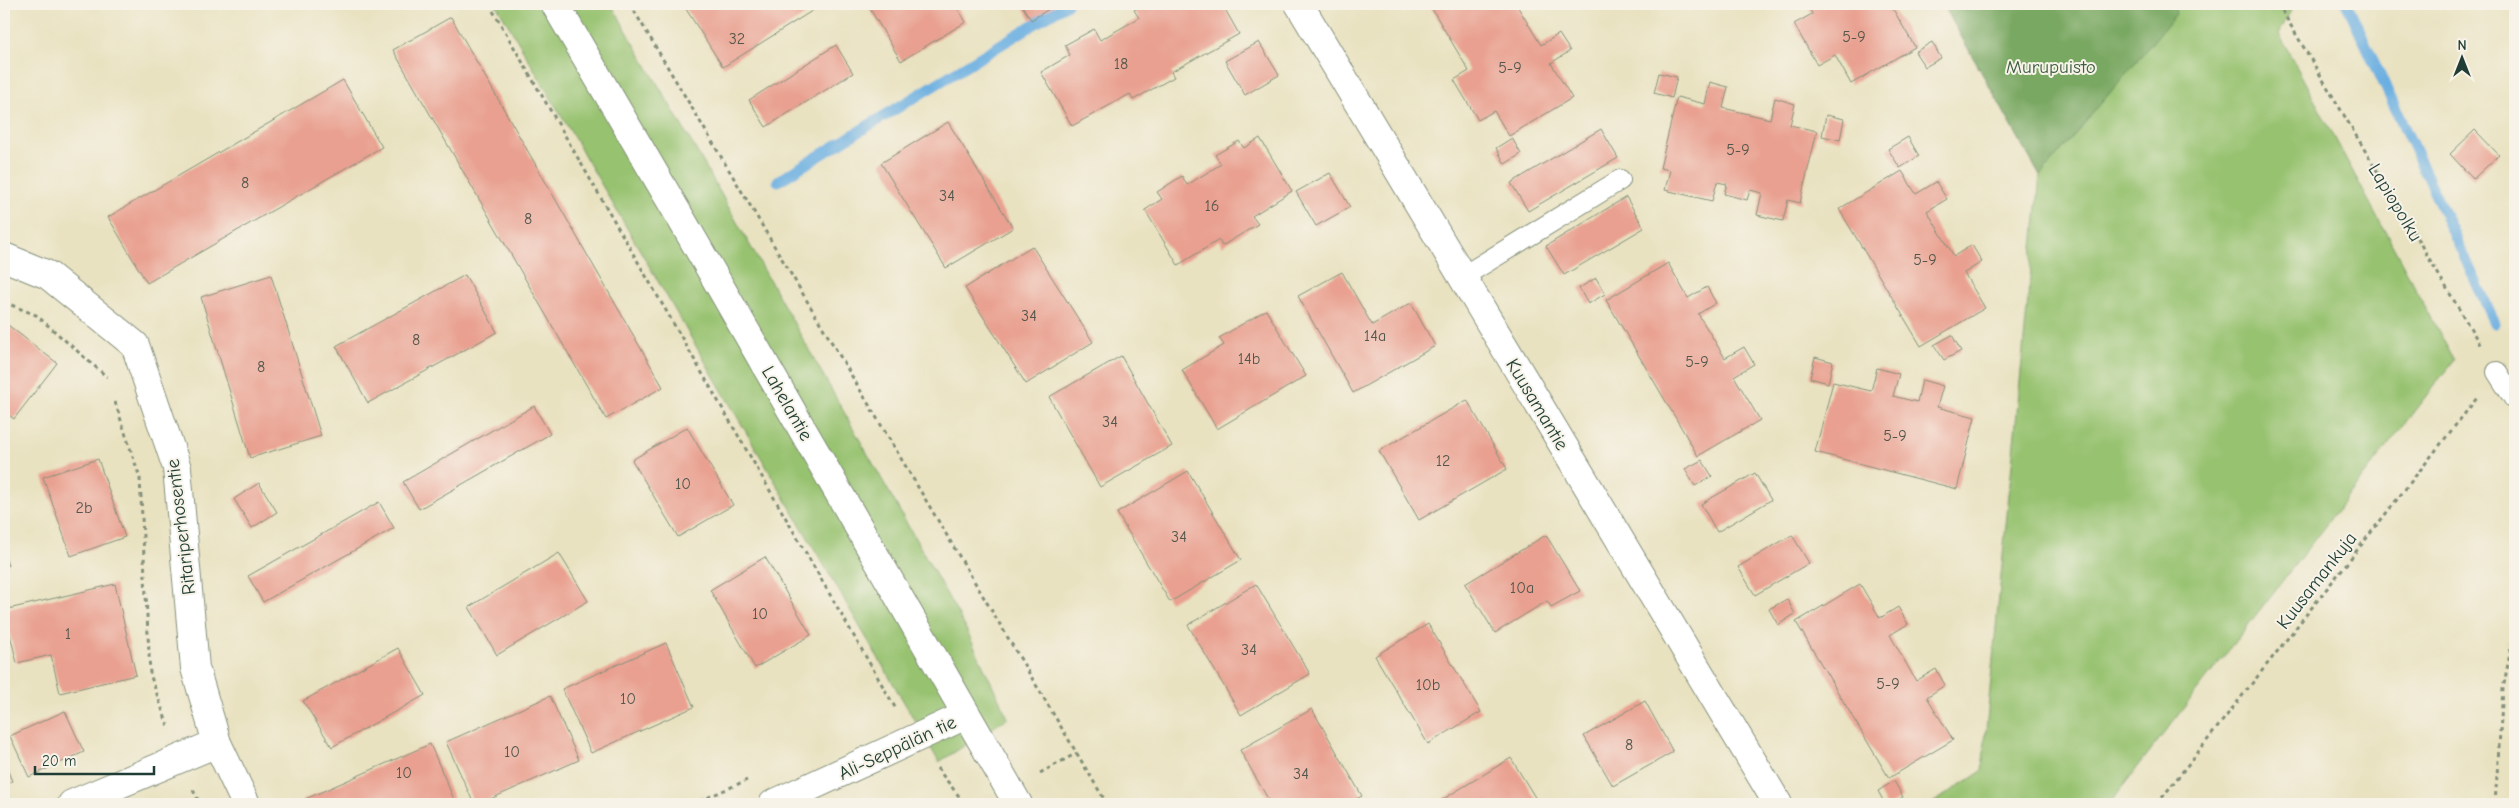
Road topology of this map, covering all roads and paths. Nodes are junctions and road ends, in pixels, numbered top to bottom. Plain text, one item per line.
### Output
1 (490, 4) edge
2 (555, 4) edge
3 (630, 4) edge
4 (1299, 4) edge
5 (2278, 4) edge
6 (1620, 180) dead end
7 (4, 258) edge
8 (1462, 277) junction
9 (4, 302) edge
10 (2497, 372) junction
11 (109, 384) dead end
12 (112, 394) dead end
13 (2515, 400) edge
14 (2515, 628) edge
15 (966, 715) junction
16 (916, 740) junction
17 (217, 743) junction
18 (179, 757) junction
19 (72, 804) edge
20 (200, 804) edge
21 (246, 804) edge
22 (773, 804) edge
23 (965, 804) edge
24 (1018, 804) edge
25 (1107, 804) edge
26 (1778, 804) edge
27 (2157, 804) edge
28 (2495, 804) edge

1 - 16 path
2 - 15 street, Lahelantie
3 - 25 path
4 - 8 street, Kuusamantie
5 - 10 path, Lapiopolku
6 - 8 lane
7 - 17 street, Ritariperhosentie
8 - 26 street, Kuusamantie
9 - 11 path
10 - 13 lane
10 - 27 path, Kuusamankuja
12 - 18 path
14 - 28 path
15 - 16 street, Ali-Seppälän tie
15 - 24 street, Lahelantie
16 - 22 street, Ali-Seppälän tie
16 - 23 path
17 - 18 street
17 - 21 street, Ritariperhosentie
18 - 19 street
18 - 20 path

